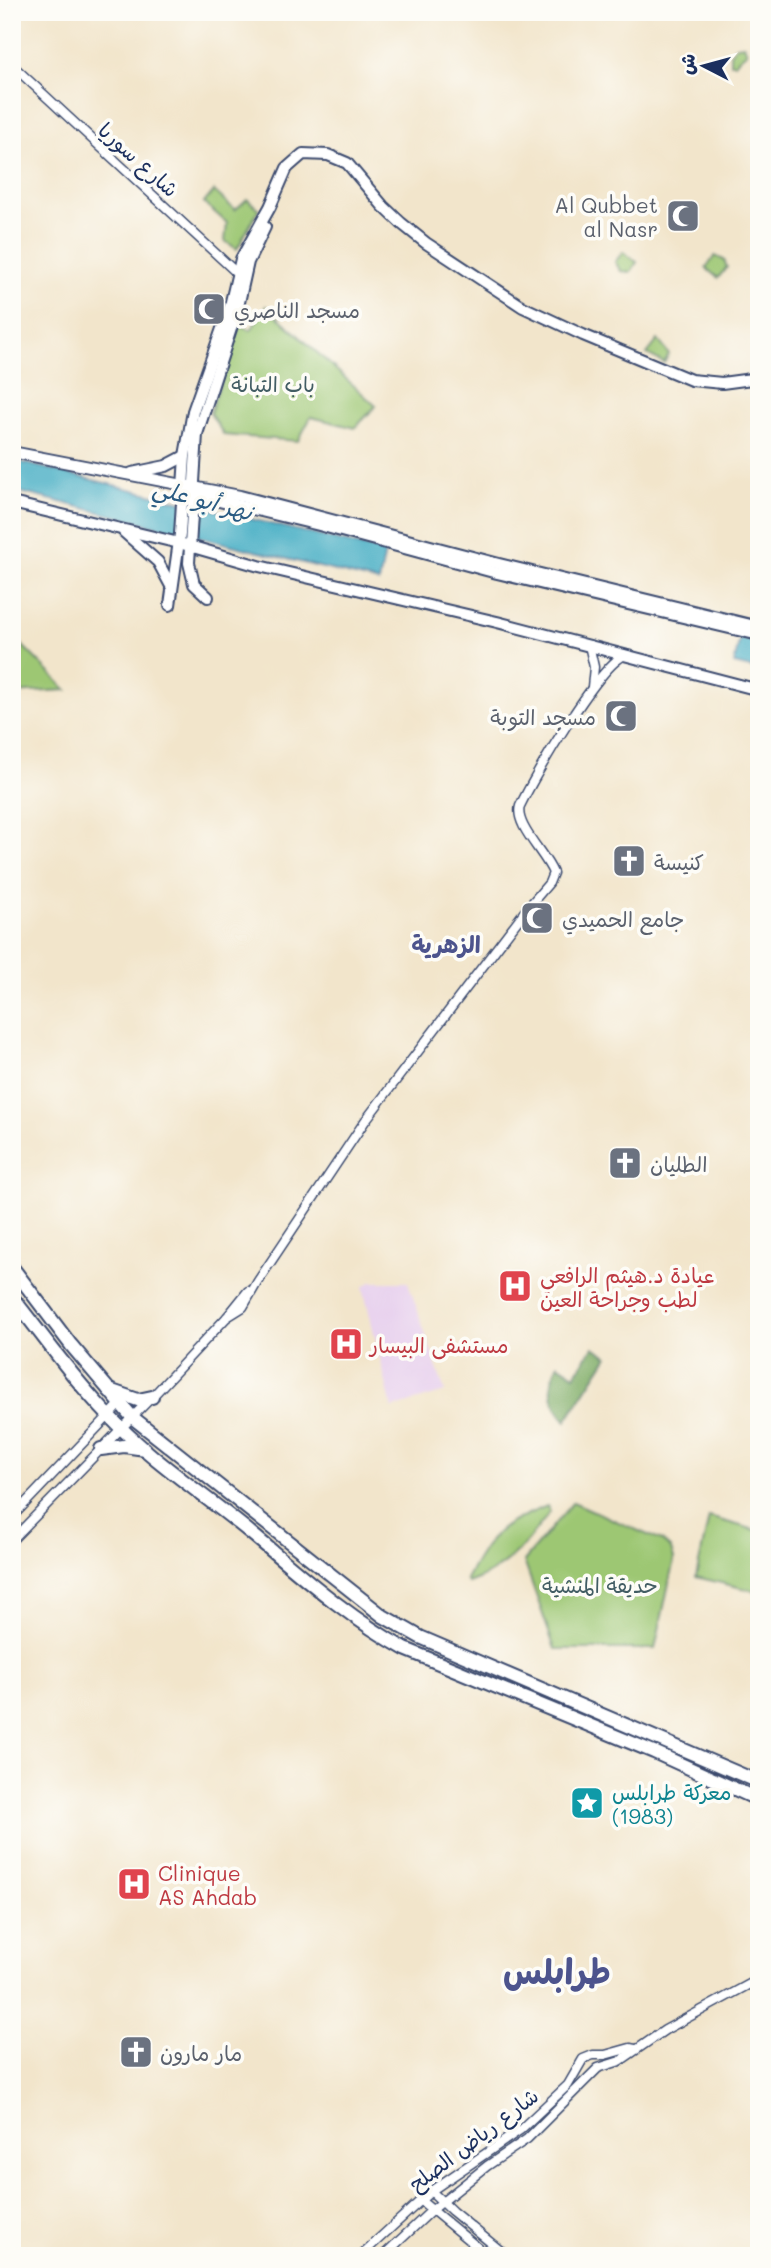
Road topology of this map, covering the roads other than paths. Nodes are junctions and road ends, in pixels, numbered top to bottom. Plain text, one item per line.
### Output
1 (12, 65) edge
2 (240, 275) junction
3 (759, 378) edge
4 (12, 452) edge
5 (186, 456) junction
6 (125, 475) junction
7 (188, 493) junction
8 (12, 503) edge
9 (119, 528) junction
10 (185, 540) junction
11 (173, 591) junction
12 (208, 597) dead end
13 (170, 606) dead end
14 (759, 626) edge
15 (759, 635) edge
16 (589, 645) junction
17 (625, 655) junction
18 (592, 687) junction
19 (759, 690) edge
20 (12, 1267) edge
21 (12, 1297) edge
22 (107, 1389) junction
23 (152, 1397) junction
24 (120, 1404) junction
25 (108, 1416) junction
26 (132, 1418) junction
27 (122, 1428) junction
28 (101, 1449) junction
29 (146, 1449) junction
30 (12, 1517) edge
31 (12, 1540) edge
32 (759, 1782) edge
33 (759, 1800) edge
34 (759, 1979) edge
35 (635, 2049) junction
36 (431, 2191) junction
37 (420, 2200) junction
38 (443, 2203) junction
39 (431, 2211) junction
40 (360, 2256) edge
41 (383, 2256) edge
42 (488, 2256) edge
43 (507, 2256) edge

1 - 2 street, شارع سوريا
2 - 3 main road
2 - 5 main road
2 - 7 main road
4 - 6 main road
5 - 6 main road
5 - 7 main road
6 - 7 main road
7 - 10 main road
7 - 14 main road
7 - 15 main road
8 - 9 main road
9 - 10 main road
9 - 11 main road
10 - 11 main road
10 - 12 main road
10 - 16 main road
11 - 13 main road
16 - 17 main road
16 - 18 street
17 - 18 street
17 - 19 main road
18 - 23 street
20 - 22 highway
21 - 25 highway
22 - 23 highway
22 - 24 highway
23 - 26 street
24 - 25 street
24 - 26 highway
25 - 27 highway
25 - 30 street
26 - 27 street
26 - 32 highway
27 - 28 street
27 - 29 highway
28 - 29 highway
28 - 31 street
29 - 33 highway
34 - 35 street
35 - 36 street, شارع رياض الصلح
35 - 38 street, شارع رياض الصلح
36 - 37 street, شارع رياض الصلح
36 - 38 street
37 - 39 street
37 - 40 street, شارع رياض الصلح
38 - 39 street, شارع رياض الصلح
38 - 43 street
39 - 41 street, شارع رياض الصلح
39 - 42 street

